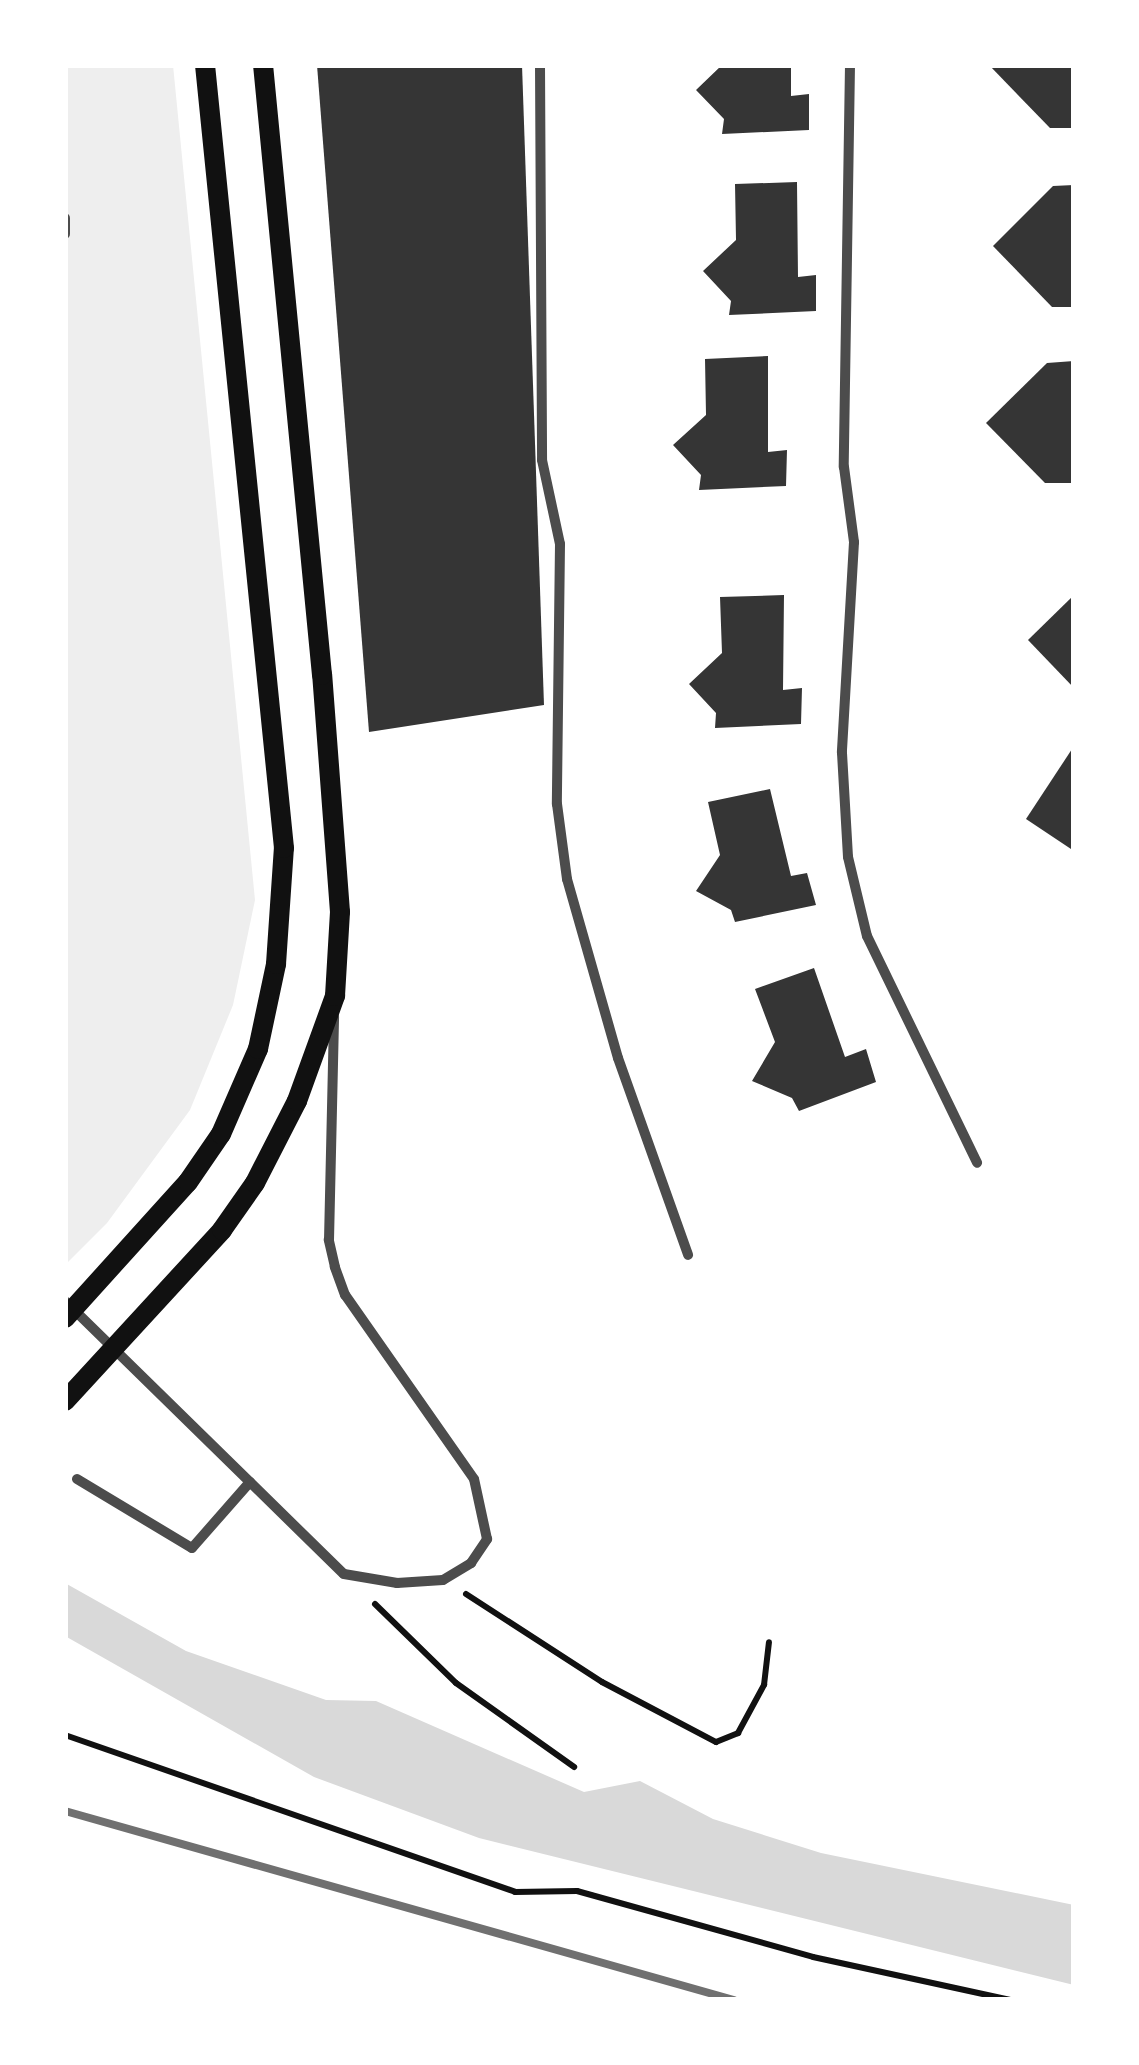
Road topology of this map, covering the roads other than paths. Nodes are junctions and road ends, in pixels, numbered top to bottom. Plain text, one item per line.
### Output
1 (205, 65) edge
2 (263, 65) edge
3 (540, 65) edge
4 (850, 65) edge
5 (65, 218) edge
6 (65, 234) edge
7 (335, 996) junction
8 (977, 1163) dead end
9 (688, 1255) dead end
10 (65, 1301) edge
11 (65, 1318) edge
12 (65, 1401) edge
13 (78, 1480) dead end
14 (250, 1482) junction

1 - 11 main road
2 - 7 main road
3 - 9 street
4 - 8 street
5 - 6 street
7 - 12 main road
7 - 14 street
10 - 14 street
13 - 14 street

